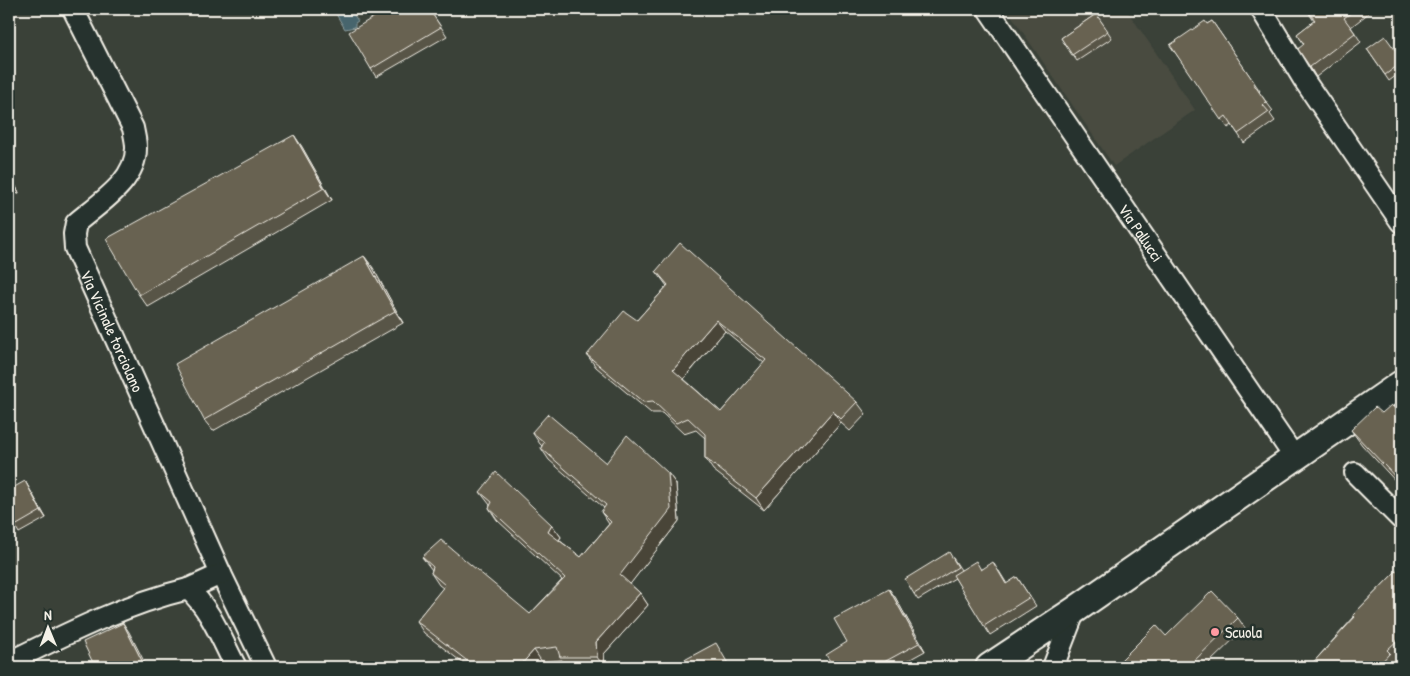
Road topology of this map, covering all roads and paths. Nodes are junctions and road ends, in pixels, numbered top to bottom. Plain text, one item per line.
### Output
1 (73, 9) edge
2 (988, 9) edge
3 (1261, 9) edge
4 (1401, 222) edge
5 (1401, 384) edge
6 (1295, 458) junction
7 (1354, 472) dead end
8 (1401, 519) edge
9 (221, 574) junction
10 (188, 589) junction
11 (1075, 610) junction
12 (9, 662) edge
13 (1004, 665) edge
14 (236, 667) edge
15 (266, 667) edge
16 (1053, 667) edge

1 - 9 street, Via Vicinale torciolano
2 - 6 street, Via Pallucci
3 - 4 street
5 - 6 street
6 - 11 street
7 - 8 street
9 - 10 street
9 - 15 street, Via Vicinale torciolano
10 - 12 street
10 - 14 street
11 - 13 street
11 - 16 street

